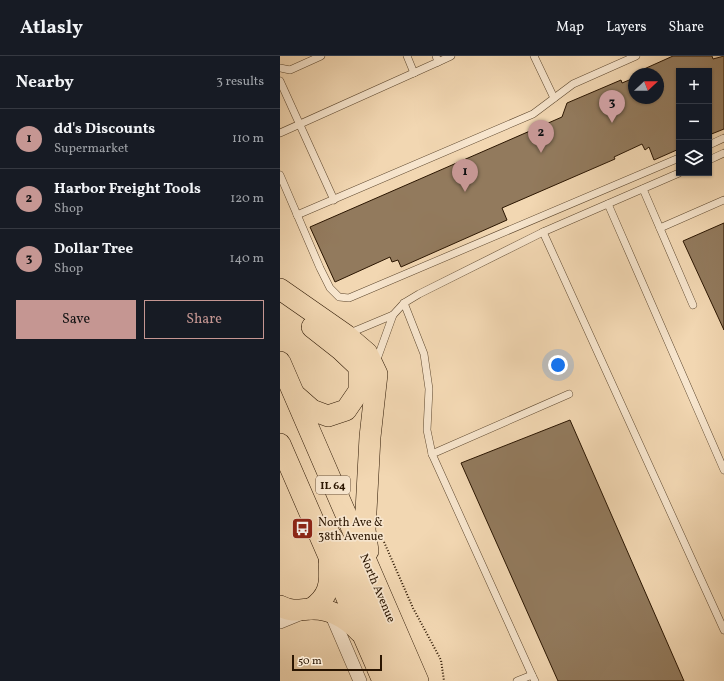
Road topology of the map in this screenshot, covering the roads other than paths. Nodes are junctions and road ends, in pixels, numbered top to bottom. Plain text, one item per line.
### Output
1 (321, 56) edge
2 (407, 56) edge
3 (451, 56) edge
4 (534, 56) edge
5 (636, 56) edge
6 (437, 59) edge
7 (280, 68) edge
8 (414, 73) junction
9 (280, 81) edge
10 (554, 98) junction
11 (300, 124) junction
12 (280, 133) edge
13 (724, 138) edge
14 (712, 144) edge
15 (724, 153) edge
16 (676, 159) edge
17 (712, 159) edge
18 (676, 174) edge
19 (280, 175) edge
20 (643, 188) junction
21 (334, 200) junction
22 (724, 200) edge
23 (608, 204) junction
24 (297, 215) junction
25 (660, 228) junction
26 (543, 232) junction
27 (280, 290) edge
28 (404, 303) junction
29 (693, 305) dead end
30 (393, 315) junction
31 (346, 335) junction
32 (280, 362) edge
33 (374, 367) junction
34 (569, 394) dead end
35 (294, 395) junction
36 (280, 444) edge
37 (432, 454) junction
38 (724, 470) edge
39 (301, 493) junction
40 (328, 554) junction
41 (370, 569) junction
42 (280, 606) edge
43 (322, 606) junction
44 (280, 622) edge
45 (724, 630) edge
46 (363, 636) junction
47 (533, 678) edge
48 (359, 680) edge
49 (383, 681) edge
50 (401, 681) edge
51 (418, 681) edge
52 (517, 681) edge

1 - 7 lane
2 - 8 lane
3 - 6 lane
4 - 10 lane
5 - 10 lane
6 - 8 lane
8 - 11 lane
9 - 11 lane
10 - 21 lane
11 - 12 lane
11 - 21 lane
13 - 14 lane
15 - 17 lane
16 - 24 lane
18 - 20 lane
19 - 24 lane
20 - 23 lane
20 - 25 lane
21 - 24 lane
22 - 25 lane
23 - 26 lane
23 - 38 lane
25 - 29 lane
26 - 28 lane
26 - 45 lane
27 - 31 main road
27 - 35 main road
28 - 30 lane
28 - 37 lane
30 - 31 lane
30 - 33 lane
31 - 33 main road
32 - 35 main road, North Avenue / IL 64
33 - 41 main road
34 - 37 lane
35 - 41 main road, North Avenue / IL 64
36 - 39 main road, IL 64
37 - 47 lane
39 - 40 main road, IL 64
39 - 50 main road
40 - 43 main road
40 - 46 main road, IL 64
41 - 51 main road, North Avenue / IL 64
42 - 43 main road
43 - 44 street
43 - 46 main road
43 - 48 street
46 - 49 main road, IL 64
47 - 52 lane

